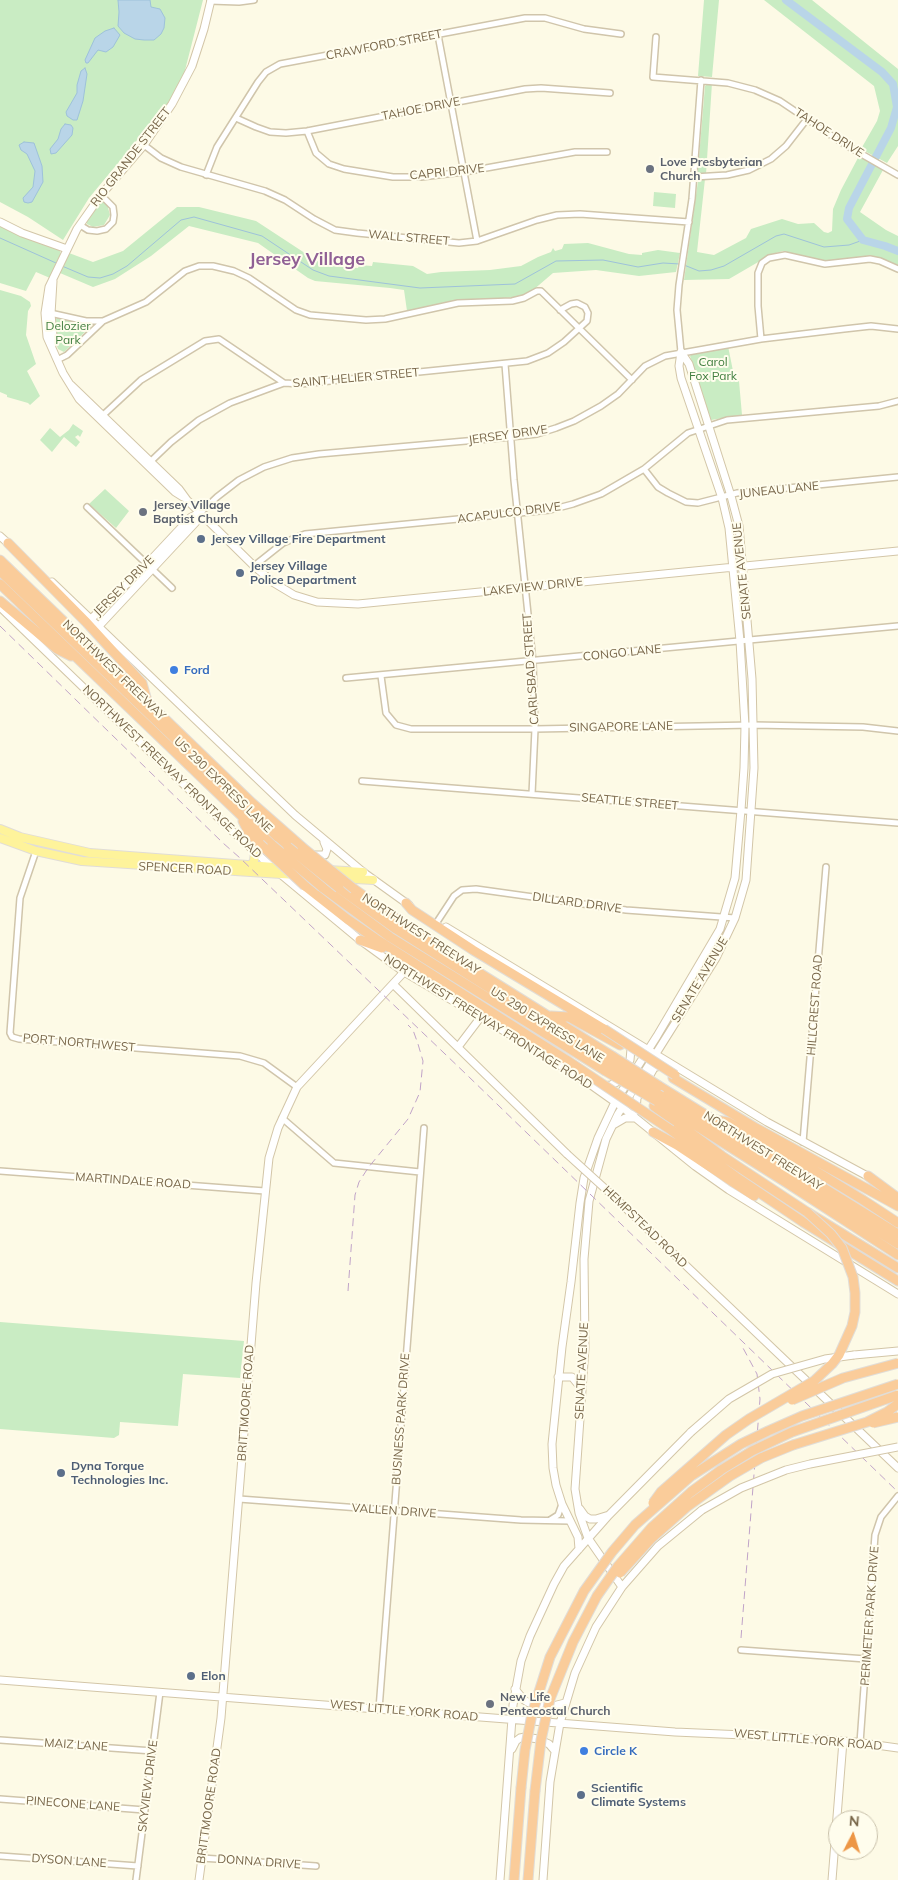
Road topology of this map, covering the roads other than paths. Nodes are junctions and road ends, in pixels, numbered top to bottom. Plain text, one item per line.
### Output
1 (210, 0) edge
2 (254, 0) edge
3 (621, 34) dead end
4 (438, 35) junction
5 (656, 37) dead end
6 (701, 80) junction
7 (610, 93) dead end
8 (451, 103) junction
9 (236, 118) junction
10 (807, 119) junction
11 (307, 131) junction
12 (144, 145) junction
13 (607, 152) dead end
14 (464, 172) junction
15 (206, 175) junction
16 (898, 175) edge
17 (694, 176) junction
18 (101, 195) junction
19 (0, 222) edge
20 (689, 222) junction
21 (80, 225) junction
22 (477, 241) junction
23 (67, 249) junction
24 (898, 269) edge
25 (560, 310) junction
26 (48, 313) junction
27 (103, 321) junction
28 (898, 327) edge
29 (579, 329) junction
30 (761, 339) junction
31 (681, 352) junction
32 (57, 360) junction
33 (505, 364) junction
34 (632, 380) junction
35 (284, 383) junction
36 (898, 401) edge
37 (101, 417) junction
38 (708, 425) junction
39 (698, 428) junction
40 (511, 437) junction
41 (149, 463) junction
42 (644, 469) junction
43 (898, 477) edge
44 (731, 496) junction
45 (722, 498) junction
46 (87, 507) dead end
47 (200, 513) junction
48 (518, 513) junction
49 (0, 536) edge
50 (8, 543) junction
51 (898, 551) edge
52 (0, 560) edge
53 (149, 566) junction
54 (254, 566) junction
55 (742, 567) junction
56 (733, 568) junction
57 (0, 572) edge
58 (0, 584) edge
59 (172, 588) dead end
60 (525, 588) junction
61 (0, 601) edge
62 (0, 607) edge
63 (91, 619) junction
64 (99, 626) junction
65 (898, 626) edge
66 (749, 640) junction
67 (740, 641) junction
68 (78, 659) junction
69 (533, 662) junction
70 (381, 676) junction
71 (346, 678) dead end
72 (147, 701) junction
73 (753, 725) junction
74 (745, 726) junction
75 (535, 729) junction
76 (898, 731) edge
77 (362, 781) dead end
78 (532, 794) junction
79 (741, 810) junction
80 (751, 811) junction
81 (241, 816) junction
82 (898, 823) edge
83 (0, 829) edge
84 (231, 830) junction
85 (319, 836) junction
86 (20, 837) junction
87 (0, 838) edge
88 (257, 848) junction
89 (36, 851) junction
90 (90, 852) junction
91 (251, 865) junction
92 (272, 867) junction
93 (826, 867) dead end
94 (362, 872) junction
95 (281, 874) junction
96 (373, 880) junction
97 (406, 903) junction
98 (724, 917) junction
99 (735, 918) junction
100 (436, 922) junction
101 (360, 940) junction
102 (404, 972) junction
103 (393, 984) junction
104 (549, 1016) junction
105 (480, 1018) junction
106 (621, 1032) junction
107 (458, 1047) junction
108 (549, 1049) junction
109 (648, 1049) junction
110 (655, 1054) junction
111 (608, 1063) junction
112 (661, 1065) junction
113 (674, 1073) junction
114 (297, 1086) junction
115 (591, 1086) junction
116 (659, 1098) junction
117 (614, 1102) junction
118 (622, 1107) junction
119 (282, 1118) junction
120 (635, 1118) junction
121 (712, 1120) junction
122 (613, 1125) junction
123 (644, 1125) junction
124 (424, 1128) dead end
125 (653, 1132) junction
126 (803, 1142) junction
127 (0, 1171) edge
128 (420, 1172) junction
129 (868, 1176) junction
130 (265, 1191) junction
131 (898, 1193) edge
132 (898, 1198) edge
133 (863, 1200) junction
134 (898, 1206) edge
135 (808, 1212) junction
136 (898, 1217) edge
137 (803, 1222) junction
138 (898, 1223) edge
139 (898, 1234) edge
140 (898, 1244) edge
141 (898, 1255) edge
142 (898, 1268) edge
143 (898, 1281) edge
144 (898, 1294) edge
145 (898, 1351) edge
146 (898, 1363) edge
147 (558, 1377) junction
148 (898, 1384) edge
149 (582, 1388) junction
150 (898, 1395) edge
151 (898, 1404) edge
152 (898, 1417) edge
153 (853, 1426) junction
154 (898, 1447) edge
155 (898, 1468) edge
156 (685, 1470) junction
157 (898, 1496) edge
158 (239, 1499) junction
159 (577, 1503) junction
160 (562, 1504) junction
161 (394, 1510) junction
162 (609, 1515) junction
163 (550, 1520) junction
164 (570, 1521) junction
165 (634, 1525) junction
166 (588, 1538) junction
167 (578, 1549) junction
168 (622, 1587) junction
169 (597, 1596) junction
170 (741, 1650) dead end
171 (866, 1659) junction
172 (0, 1680) edge
173 (516, 1688) junction
174 (160, 1692) junction
175 (222, 1697) junction
176 (565, 1704) junction
177 (379, 1709) junction
178 (511, 1720) junction
179 (560, 1723) junction
180 (0, 1740) edge
181 (843, 1742) junction
182 (860, 1743) junction
183 (898, 1748) edge
184 (153, 1751) junction
185 (555, 1751) junction
186 (510, 1753) junction
187 (0, 1799) edge
188 (145, 1810) junction
189 (0, 1856) edge
190 (202, 1858) junction
191 (138, 1866) junction
192 (316, 1866) dead end
193 (136, 1880) edge
194 (199, 1880) edge
195 (500, 1880) edge
196 (514, 1880) edge
197 (528, 1880) edge
198 (542, 1880) edge
199 (832, 1880) edge

1 - 2 street
1 - 12 main road, RIO GRANDE STREET
3 - 4 street, CRAWFORD STREET
4 - 8 street
4 - 9 street, CRAWFORD STREET
5 - 6 street, TAHOE DRIVE
6 - 10 street, TAHOE DRIVE
6 - 17 street, SENATE AVENUE
7 - 8 street, TAHOE DRIVE
8 - 11 street, TAHOE DRIVE
8 - 14 street
9 - 11 street, TAHOE DRIVE
9 - 15 street, CRAWFORD STREET
10 - 16 street, TAHOE DRIVE
10 - 17 street
11 - 14 street, CAPRI DRIVE
12 - 15 street, WALL STREET
12 - 18 main road, RIO GRANDE STREET
13 - 14 street, CAPRI DRIVE
14 - 22 street
15 - 22 street, WALL STREET
17 - 20 street, SENATE AVENUE
18 - 21 main road, RIO GRANDE STREET
18 - 21 street
19 - 23 main road
20 - 22 street, WALL STREET
20 - 31 street, SENATE AVENUE
21 - 23 main road, RIO GRANDE STREET
23 - 26 main road, RIO GRANDE STREET
24 - 30 street
25 - 27 street
25 - 29 street
25 - 29 street
26 - 27 street
26 - 32 main road, RIO GRANDE STREET
27 - 32 street
28 - 30 street, JERSEY DRIVE
29 - 33 street, SAINT HELIER STREET
29 - 34 street
30 - 31 street, JERSEY DRIVE
31 - 34 street, JERSEY DRIVE
31 - 38 main road, SENATE AVENUE
31 - 39 main road, SENATE AVENUE
32 - 37 main road, RIO GRANDE STREET
33 - 35 street, SAINT HELIER STREET
33 - 40 street, CARLSBAD STREET
34 - 40 street, JERSEY DRIVE
35 - 37 street
35 - 41 street, SAINT HELIER STREET
36 - 38 street, ACAPULCO DRIVE
37 - 41 main road, RIO GRANDE STREET
38 - 39 street, ACAPULCO DRIVE
38 - 44 main road, SENATE AVENUE
39 - 42 street, ACAPULCO DRIVE
39 - 45 main road, SENATE AVENUE
40 - 47 street, JERSEY DRIVE
40 - 48 street, CARLSBAD STREET
41 - 47 main road, RIO GRANDE STREET
42 - 45 street, JUNEAU LANE
42 - 48 street, ACAPULCO DRIVE
43 - 44 street, JUNEAU LANE
44 - 45 street, JUNEAU LANE
44 - 55 main road, SENATE AVENUE
45 - 56 main road, SENATE AVENUE
46 - 53 street
47 - 53 main road, JERSEY DRIVE
47 - 54 main road, LAKEVIEW DRIVE
48 - 54 street, ACAPULCO DRIVE
48 - 60 street, CARLSBAD STREET
49 - 50 main road
50 - 63 main road
50 - 72 highway
51 - 55 main road, LAKEVIEW DRIVE
52 - 72 highway, NORTHWEST FREEWAY
53 - 59 street
53 - 63 main road, JERSEY DRIVE
53 - 64 main road, JERSEY DRIVE
54 - 60 main road, LAKEVIEW DRIVE
55 - 56 main road, LAKEVIEW DRIVE
55 - 66 main road, SENATE AVENUE
56 - 60 main road, LAKEVIEW DRIVE
56 - 67 main road, SENATE AVENUE
57 - 111 highway, US 290 EXPRESS LANE, bridge
58 - 68 highway, NORTHWEST FREEWAY
60 - 69 street, CARLSBAD STREET
61 - 68 highway
62 - 84 main road, NORTHWEST FREEWAY FRONTAGE ROAD
63 - 64 main road
64 - 85 main road
65 - 66 street, CONGO LANE
66 - 67 street, CONGO LANE
66 - 73 main road, SENATE AVENUE
67 - 69 street, CONGO LANE
67 - 74 main road, SENATE AVENUE
68 - 81 highway, NORTHWEST FREEWAY
69 - 70 street, CONGO LANE
69 - 75 street, CARLSBAD STREET
70 - 71 street, CONGO LANE
70 - 75 street, SINGAPORE LANE
72 - 104 highway, NORTHWEST FREEWAY, bridge
73 - 74 street, SINGAPORE LANE
73 - 76 street, SINGAPORE LANE
73 - 80 main road, SENATE AVENUE
74 - 75 street, SINGAPORE LANE
74 - 79 main road, SENATE AVENUE
75 - 78 street, CARLSBAD STREET
77 - 78 street, SEATTLE STREET
78 - 79 street, SEATTLE STREET
79 - 80 street, SEATTLE STREET
79 - 98 main road, SENATE AVENUE
80 - 82 street, SEATTLE STREET
80 - 99 main road, SENATE AVENUE
81 - 88 highway
81 - 111 highway, NORTHWEST FREEWAY, bridge
83 - 86 main road, SPENCER ROAD
84 - 85 main road
84 - 88 main road, NORTHWEST FREEWAY FRONTAGE ROAD
85 - 94 main road
86 - 89 main road
86 - 90 main road, SPENCER ROAD
87 - 89 main road, SPENCER ROAD
88 - 91 main road
88 - 92 main road, NORTHWEST FREEWAY FRONTAGE ROAD
88 - 108 highway, bridge
89 - 90 main road
89 - 95 main road, SPENCER ROAD
89 - 114 street, PORT NORTHWEST
90 - 91 main road, SPENCER ROAD
91 - 92 main road, SPENCER ROAD
92 - 94 main road, SPENCER ROAD
92 - 95 main road, NORTHWEST FREEWAY FRONTAGE ROAD
93 - 126 street, HILLCREST ROAD
94 - 96 main road
95 - 96 main road, SPENCER ROAD
95 - 101 main road, NORTHWEST FREEWAY FRONTAGE ROAD
96 - 97 main road
97 - 100 main road
97 - 112 highway, bridge
98 - 99 street, DILLARD DRIVE
98 - 100 street, DILLARD DRIVE
98 - 109 main road, SENATE AVENUE
99 - 110 main road, SENATE AVENUE
100 - 106 main road
101 - 102 main road, NORTHWEST FREEWAY FRONTAGE ROAD
101 - 108 highway
102 - 103 main road, BRITTMOORE ROAD
102 - 105 main road, NORTHWEST FREEWAY FRONTAGE ROAD
103 - 107 main road, HEMPSTEAD ROAD
103 - 114 main road, BRITTMOORE ROAD
104 - 111 highway, NORTHWEST FREEWAY
104 - 113 highway
105 - 107 main road
105 - 115 main road, NORTHWEST FREEWAY FRONTAGE ROAD
106 - 109 main road
106 - 115 main road
107 - 155 main road, HEMPSTEAD ROAD, bridge
108 - 137 highway, bridge
109 - 110 main road
109 - 117 main road, SENATE AVENUE
110 - 113 main road
110 - 118 main road, SENATE AVENUE
111 - 116 highway, US 290 EXPRESS LANE, bridge
111 - 116 highway, NORTHWEST FREEWAY, bridge
112 - 113 highway, bridge
112 - 123 main road
113 - 126 main road
113 - 134 highway
114 - 119 main road, BRITTMOORE ROAD
115 - 117 main road, NORTHWEST FREEWAY FRONTAGE ROAD
116 - 121 highway, NORTHWEST FREEWAY
116 - 135 highway
116 - 140 highway, US 290 EXPRESS LANE
116 - 141 highway, NORTHWEST FREEWAY
117 - 118 main road, NORTHWEST FREEWAY FRONTAGE ROAD
117 - 147 main road, SENATE AVENUE
118 - 120 main road, NORTHWEST FREEWAY FRONTAGE ROAD
118 - 122 main road, SENATE AVENUE
119 - 128 street
119 - 130 main road, BRITTMOORE ROAD
120 - 122 main road
120 - 123 main road, NORTHWEST FREEWAY FRONTAGE ROAD
121 - 133 highway
121 - 139 highway, NORTHWEST FREEWAY
122 - 149 main road, SENATE AVENUE
123 - 125 main road, NORTHWEST FREEWAY FRONTAGE ROAD
124 - 128 street, BUSINESS PARK DRIVE
125 - 137 highway
125 - 144 main road, NORTHWEST FREEWAY FRONTAGE ROAD
126 - 129 main road
127 - 130 street, MARTINDALE ROAD
128 - 161 street, BUSINESS PARK DRIVE
129 - 131 main road
129 - 132 highway
130 - 158 main road, BRITTMOORE ROAD
133 - 136 highway
133 - 138 highway
135 - 142 highway, bridge
135 - 156 highway, bridge
137 - 143 highway
145 - 162 main road, bridge
146 - 156 highway, bridge
147 - 149 main road
147 - 160 main road, SENATE AVENUE
148 - 165 highway, bridge
149 - 159 main road, SENATE AVENUE
150 - 169 highway, bridge
151 - 153 highway, bridge
152 - 153 highway, bridge
153 - 169 highway, bridge
154 - 168 main road, bridge
156 - 165 highway, bridge
157 - 171 street, PERIMETER PARK DRIVE
158 - 161 street, VALLEN DRIVE
158 - 175 main road, BRITTMOORE ROAD
159 - 162 main road
159 - 166 main road, SENATE AVENUE
160 - 163 street
160 - 164 main road, SENATE AVENUE
161 - 163 street, VALLEN DRIVE
161 - 177 street, BUSINESS PARK DRIVE
162 - 166 main road
163 - 164 street, VALLEN DRIVE
164 - 167 main road, SENATE AVENUE
165 - 196 highway, bridge
166 - 167 main road
166 - 168 main road, SENATE AVENUE
167 - 173 main road
168 - 176 main road
169 - 197 highway, bridge
170 - 171 street
171 - 182 street, PERIMETER PARK DRIVE
172 - 174 main road, WEST LITTLE YORK ROAD
173 - 176 main road
173 - 178 main road
174 - 175 main road, WEST LITTLE YORK ROAD
174 - 184 street, SKYVIEW DRIVE
175 - 177 main road, WEST LITTLE YORK ROAD
175 - 190 main road, BRITTMOORE ROAD
176 - 179 main road
177 - 178 main road, WEST LITTLE YORK ROAD
178 - 179 main road, WEST LITTLE YORK ROAD
178 - 186 main road
179 - 181 main road, WEST LITTLE YORK ROAD
179 - 185 main road
180 - 184 street, MAIZ LANE
181 - 182 main road, WEST LITTLE YORK ROAD
181 - 199 main road
182 - 183 main road, WEST LITTLE YORK ROAD
184 - 188 street, SKYVIEW DRIVE
185 - 186 main road
185 - 198 main road
186 - 195 main road
187 - 188 street, PINECONE LANE
188 - 191 street, SKYVIEW DRIVE
189 - 191 street, DYSON LANE
190 - 192 street, DONNA DRIVE
190 - 194 main road, BRITTMOORE ROAD
191 - 193 street, SKYVIEW DRIVE

